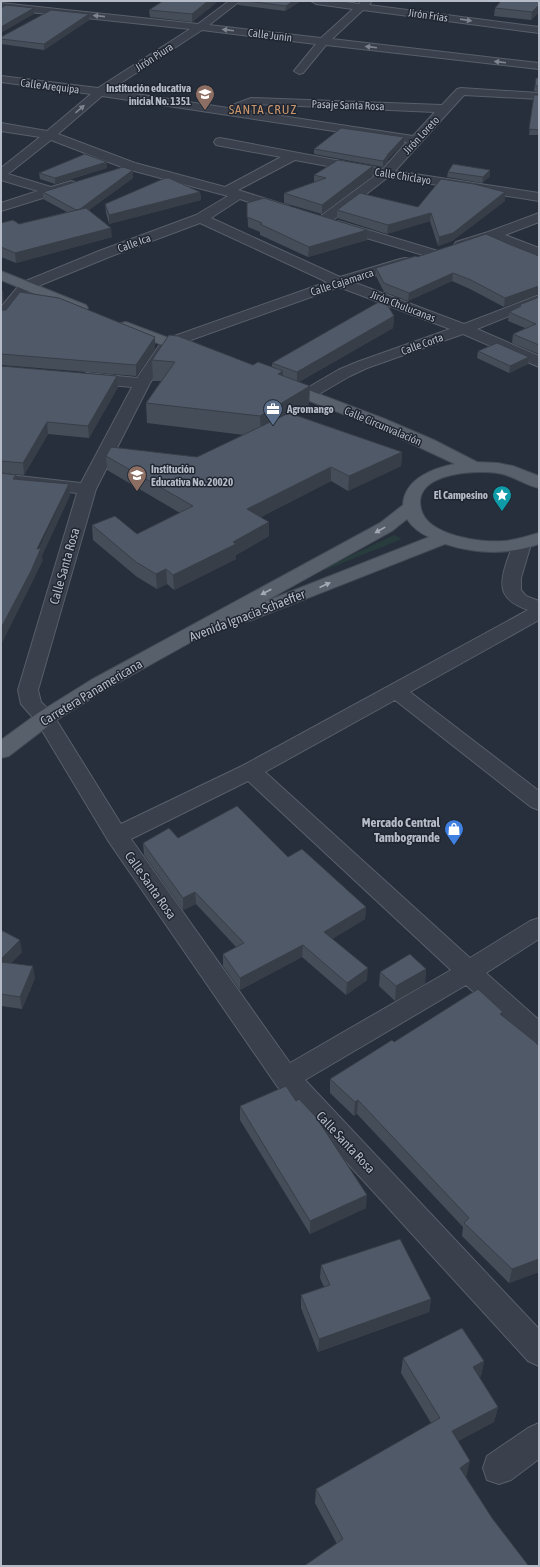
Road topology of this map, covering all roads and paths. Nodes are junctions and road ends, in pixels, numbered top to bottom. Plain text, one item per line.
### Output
1 (66, 1) edge
2 (235, 1) edge
3 (316, 1) edge
4 (363, 4) edge
5 (1, 6) edge
6 (50, 11) junction
7 (31, 21) edge
8 (200, 27) junction
9 (539, 30) edge
10 (324, 42) junction
11 (539, 66) edge
12 (299, 71) dead end
13 (1, 79) edge
14 (100, 92) junction
15 (202, 96) dead end
16 (230, 96) dead end
17 (539, 96) edge
18 (251, 101) junction
19 (296, 103) junction
20 (184, 104) junction
21 (446, 109) junction
22 (227, 111) junction
23 (296, 122) junction
24 (1, 127) edge
25 (50, 135) junction
26 (416, 140) junction
27 (220, 142) dead end
28 (292, 156) junction
29 (131, 166) junction
30 (109, 173) edge
31 (386, 173) junction
32 (1, 175) edge
33 (80, 182) edge
34 (50, 191) junction
35 (233, 193) junction
36 (539, 197) edge
37 (1, 207) edge
38 (295, 212) edge
39 (309, 216) edge
40 (539, 217) edge
41 (201, 218) junction
42 (323, 221) junction
43 (493, 235) junction
44 (539, 253) edge
45 (433, 254) junction
46 (1, 275) edge
47 (339, 282) junction
48 (26, 286) junction
49 (539, 299) edge
50 (1, 317) edge
51 (464, 329) junction
52 (168, 343) junction
53 (205, 356) edge
54 (539, 362) edge
55 (72, 377) edge
56 (271, 381) edge
57 (142, 383) junction
58 (308, 394) junction
59 (539, 465) edge
60 (474, 467) junction
61 (514, 472) junction
62 (1, 479) edge
63 (539, 483) edge
64 (87, 489) junction
65 (411, 507) junction
66 (443, 538) junction
67 (539, 538) edge
68 (522, 544) junction
69 (539, 608) edge
70 (539, 612) edge
71 (184, 639) junction
72 (396, 691) junction
73 (45, 718) junction
74 (1, 751) edge
75 (250, 771) junction
76 (539, 802) edge
77 (117, 836) junction
78 (539, 927) edge
79 (469, 971) junction
80 (539, 1036) edge
81 (286, 1078) junction
82 (539, 1351) edge
83 (539, 1439) edge
84 (500, 1468) dead end

1 - 6 street
2 - 8 street, Jirón Piura
3 - 4 street, Jirón Frías
4 -> 9 street, Jirón Frías
4 - 10 street
5 - 6 street, Calle Junín
6 - 7 street
8 -> 6 street, Calle Junín
10 -> 8 street, Calle Junín
8 - 14 street, Jirón Piura
11 -> 10 street, Calle Junín
10 - 12 street
13 - 14 street, Calle Arequipa
14 - 20 street, Calle Arequipa
25 -> 14 street, Jirón Piura
15 - 20 street
16 - 18 street
17 - 21 street, Jirón Loreto
18 - 19 street, Pasaje Santa Rosa
18 - 22 street, Pasaje Santa Rosa
19 - 21 street, Pasaje Santa Rosa
19 - 23 street
20 - 22 street, Calle Arequipa
21 - 26 street, Jirón Loreto
22 - 23 street, Calle Arequipa
23 - 26 street, Calle Arequipa
24 - 25 street
25 - 29 street
25 - 32 street, Jirón Piura
26 - 31 street, Jirón Loreto
27 - 28 street, Calle Chiclayo
28 - 31 street, Calle Chiclayo
28 - 35 street, Calle Ica
29 - 30 street
29 - 35 street
31 - 36 street, Calle Chiclayo
31 - 42 street, Jirón Loreto
32 - 34 street
33 - 34 street
34 - 37 street
35 - 38 street
35 - 41 street, Calle Ica
39 - 42 street
40 - 43 street, Calle Cajamarca
41 - 47 street, Jirón Chulucanas
41 - 48 street, Calle Ica
42 - 45 street
43 - 44 street
43 - 45 street, Calle Cajamarca
45 - 47 street, Calle Cajamarca
46 - 48 main road
47 - 51 street, Jirón Chulucanas
47 - 52 street, Calle Cajamarca
48 - 50 street
48 - 52 main road
49 - 51 street, Calle Corta
51 - 54 street, Jirón Chulucanas
51 - 58 street, Calle Corta
52 - 53 main road
52 - 57 street, Calle Santa Rosa
55 - 57 street
56 - 58 main road, Calle Circunvalación
57 - 64 street, Calle Santa Rosa
58 - 60 main road, Calle Circunvalación
59 - 61 main road
60 - 61 main road
60 - 65 main road
61 - 63 main road
62 - 64 street
64 - 73 street, Calle Santa Rosa
65 - 66 main road
65 -> 71 main road, Avenida Ignacia Schaeffer
66 - 68 main road
71 -> 66 main road, Avenida Ignacia Schaeffer
67 - 68 main road
68 - 69 street
70 - 72 street
71 - 73 main road, Carretera Panamericana
72 - 75 street
72 - 76 street
73 - 74 main road, Carretera Panamericana
73 - 77 street, Calle Santa Rosa
75 - 77 street
75 - 79 street
77 - 81 street, Calle Santa Rosa
78 - 79 street
79 - 80 street
79 - 81 street
81 - 82 street, Calle Santa Rosa
83 - 84 street

